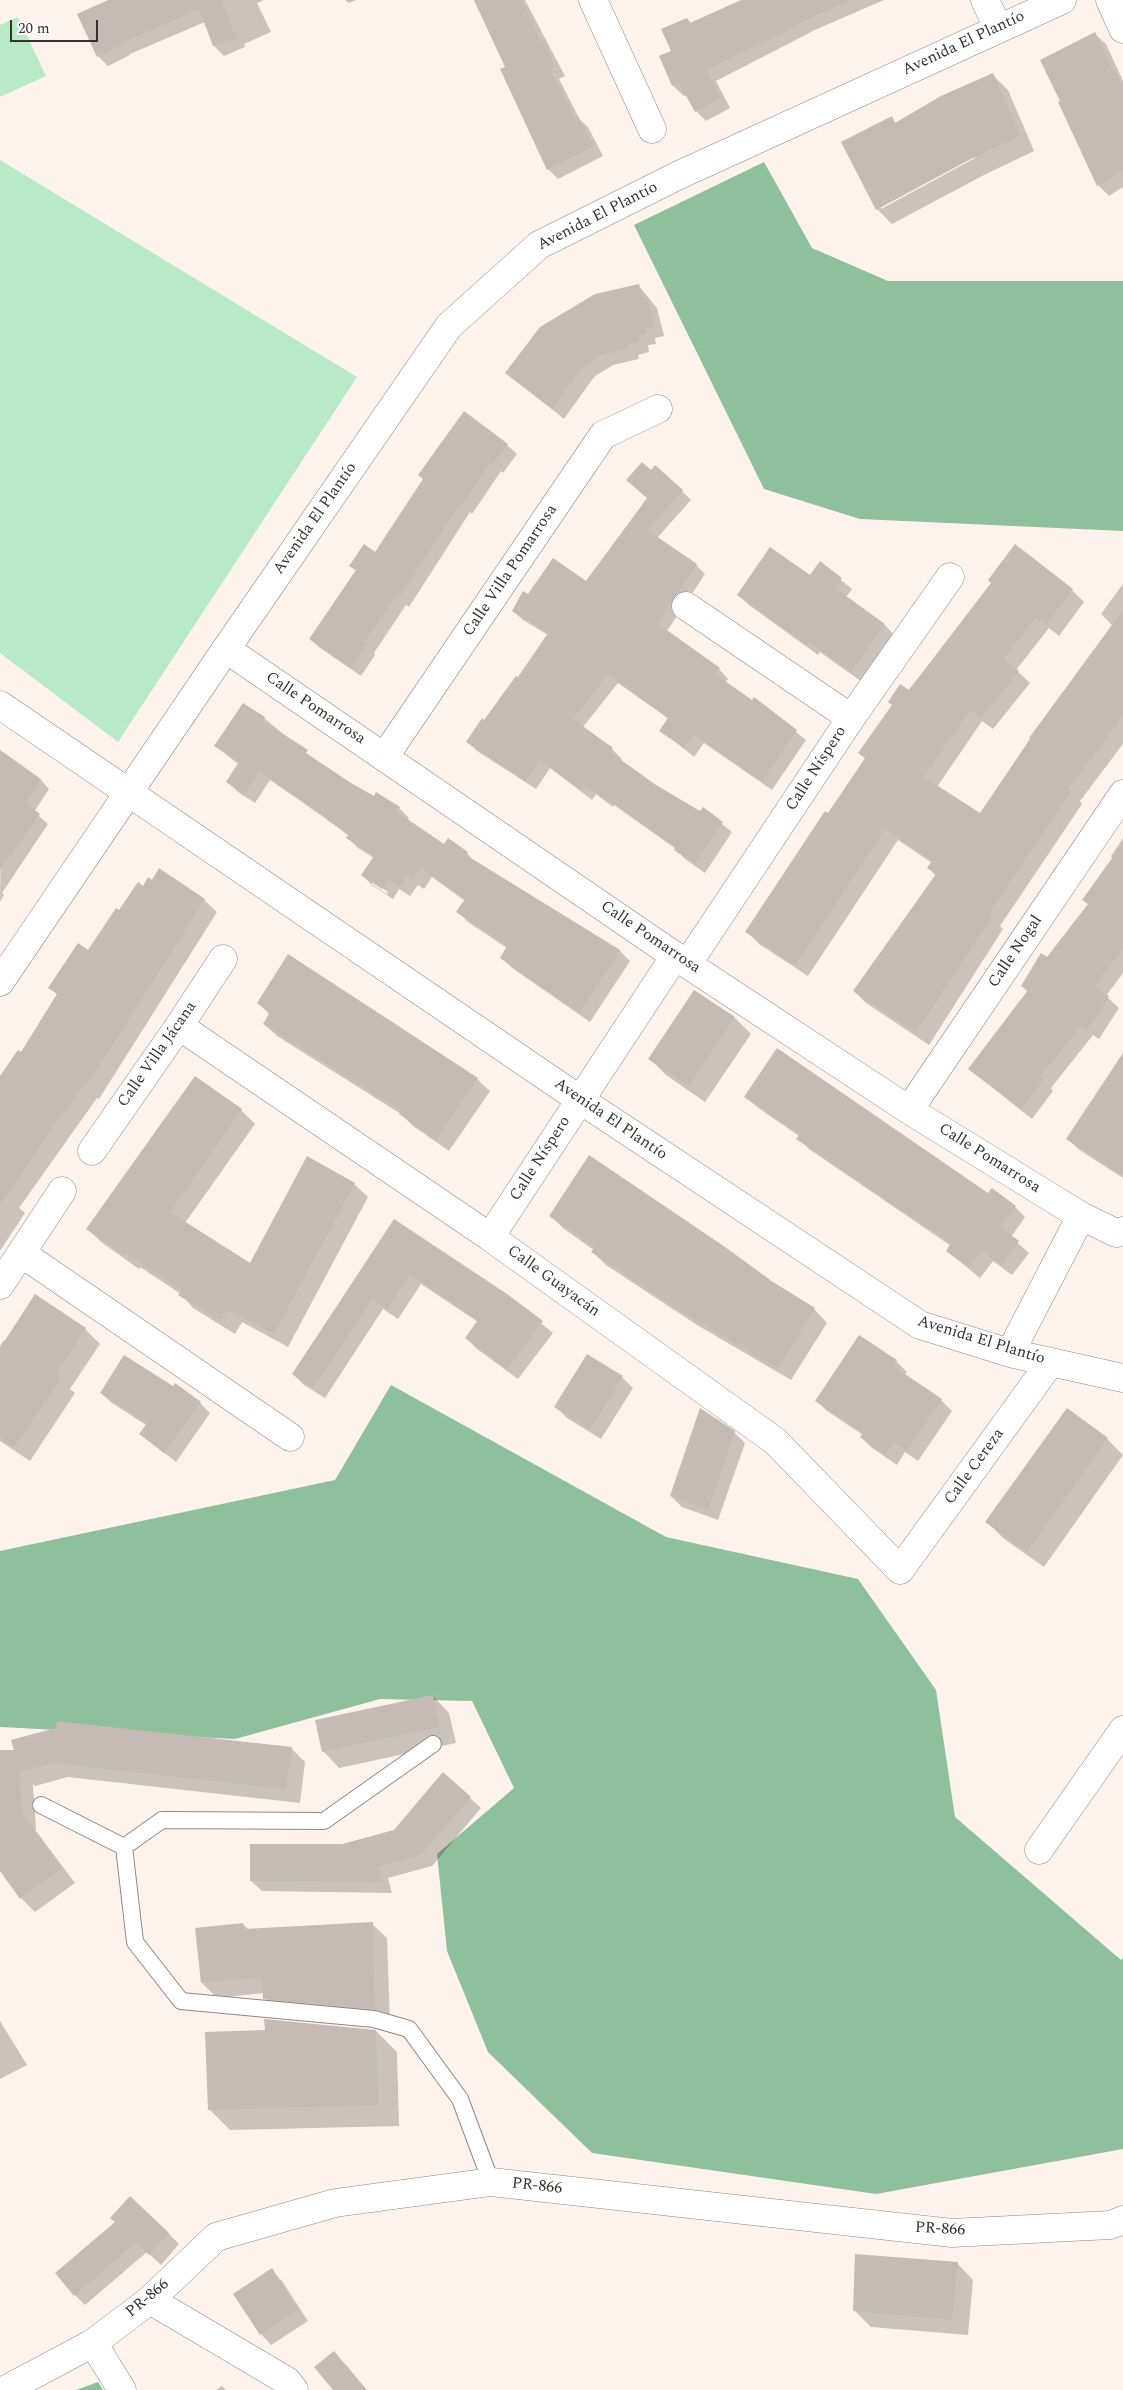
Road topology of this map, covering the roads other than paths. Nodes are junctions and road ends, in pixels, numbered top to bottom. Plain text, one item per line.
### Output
1 (593, 0) edge
2 (985, 0) edge
3 (1062, 0) edge
4 (1110, 0) edge
5 (998, 28) junction
6 (1123, 29) edge
7 (652, 129) dead end
8 (658, 409) dead end
9 (950, 577) dead end
10 (686, 606) dead end
11 (226, 649) junction
12 (0, 705) edge
13 (851, 718) junction
14 (384, 756) junction
15 (128, 793) junction
16 (1123, 794) edge
17 (224, 959) dead end
18 (681, 959) junction
19 (0, 982) edge
20 (180, 1026) junction
21 (579, 1099) junction
22 (909, 1110) junction
23 (92, 1151) dead end
24 (62, 1191) dead end
25 (1080, 1216) junction
26 (1123, 1231) edge
27 (490, 1237) junction
28 (21, 1254) junction
29 (0, 1285) edge
30 (1010, 1354) junction
31 (1050, 1363) junction
32 (1123, 1378) edge
33 (290, 1437) dead end
34 (900, 1570) joint
35 (1123, 1730) edge
36 (433, 1744) dead end
37 (41, 1805) dead end
38 (124, 1847) junction
39 (1039, 1850) dead end
40 (492, 2182) junction
41 (1123, 2220) edge
42 (150, 2300) junction
43 (93, 2343) junction
44 (5, 2390) edge
45 (122, 2390) edge
46 (294, 2390) edge

1 - 7 street
2 - 5 street
3 - 5 street, Avenida El Plantío
4 - 6 street
5 - 11 street, Avenida El Plantío
8 - 14 street, Calle Villa Pomarrosa
9 - 13 street, Calle Níspero
10 - 13 street
11 - 14 street, Calle Pomarrosa
11 - 15 street, Avenida El Plantío
12 - 15 street, Avenida El Plantío
13 - 18 street, Calle Níspero
14 - 18 street, Calle Pomarrosa
15 - 19 street
15 - 21 street, Avenida El Plantío
16 - 22 street, Calle Nogal
17 - 20 street, Calle Villa Jácana
18 - 21 street, Calle Níspero
18 - 22 street, Calle Pomarrosa
20 - 23 street, Calle Villa Jácana
20 - 27 street, Calle Guayacán
21 - 27 street, Calle Níspero
21 - 30 street, Avenida El Plantío
22 - 25 street, Calle Pomarrosa
24 - 28 street
25 - 26 street, Calle Pomarrosa
25 - 30 street
27 - 34 street, Calle Guayacán
28 - 29 street
28 - 33 street
30 - 31 street, Avenida El Plantío
31 - 32 street, Avenida El Plantío
31 - 34 street, Calle Cereza
35 - 39 street
36 - 38 lane
37 - 38 lane
38 - 40 lane
40 - 41 street, PR-866 / PR-866
40 - 42 street, PR-866 / PR-866
42 - 43 street, PR-866 / PR-866
42 - 46 street
43 - 44 street, PR-866 / PR-866
43 - 45 street

